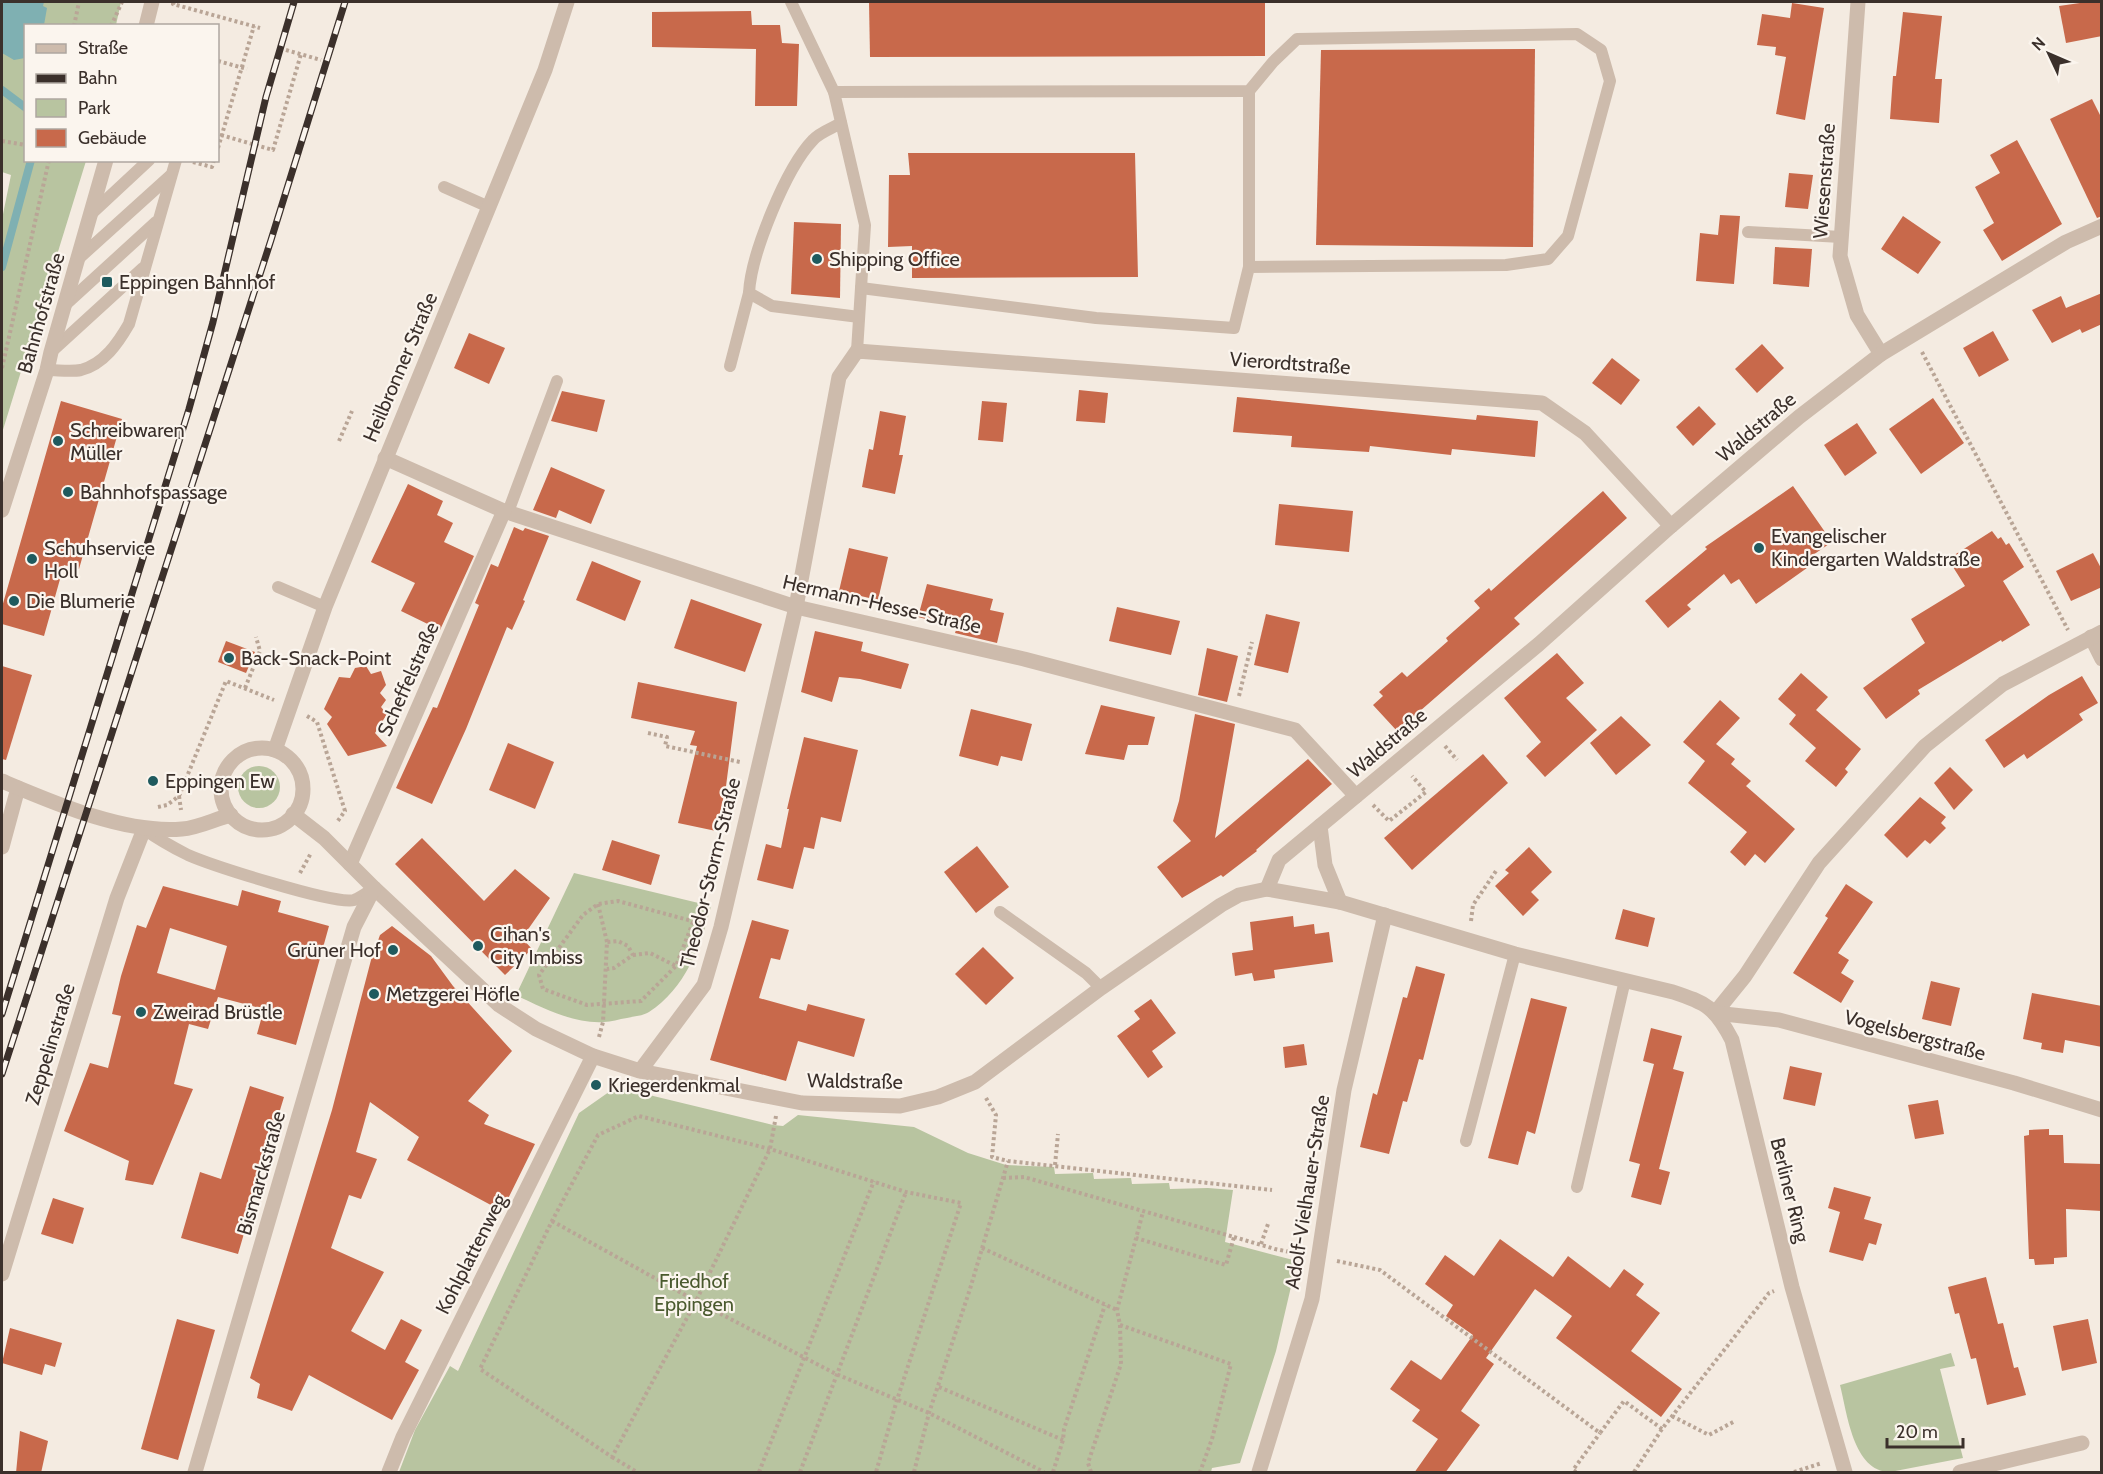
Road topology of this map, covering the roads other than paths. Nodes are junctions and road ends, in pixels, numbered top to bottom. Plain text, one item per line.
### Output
1 (152, 2) edge
2 (567, 2) edge
3 (791, 2) edge
4 (1858, 2) edge
5 (146, 24) edge
6 (1250, 91) junction
7 (834, 92) junction
8 (841, 123) junction
9 (147, 162) edge
10 (175, 162) edge
11 (107, 163) edge
12 (170, 175) junction
13 (444, 187) dead end
14 (489, 207) junction
15 (90, 214) junction
16 (157, 221) junction
17 (2102, 226) edge
18 (1748, 232) dead end
19 (1841, 237) junction
20 (77, 260) junction
21 (1249, 267) junction
22 (144, 268) junction
23 (861, 288) junction
24 (749, 293) junction
25 (64, 306) junction
26 (859, 317) junction
27 (857, 351) junction
28 (51, 352) junction
29 (1881, 354) junction
30 (730, 366) dead end
31 (47, 370) junction
32 (556, 381) dead end
33 (385, 458) junction
34 (2, 510) edge
35 (506, 512) junction
36 (1671, 526) junction
37 (278, 587) dead end
38 (325, 607) junction
39 (796, 607) junction
40 (2096, 635) edge
41 (2102, 659) edge
42 (275, 750) junction
43 (2, 781) edge
44 (18, 788) junction
45 (1358, 794) junction
46 (293, 814) junction
47 (231, 815) junction
48 (1320, 826) junction
49 (144, 829) junction
50 (2, 847) edge
51 (350, 864) junction
52 (374, 888) junction
53 (1267, 889) junction
54 (1340, 902) junction
55 (1000, 912) dead end
56 (1385, 915) junction
57 (1515, 954) junction
58 (1625, 980) junction
59 (1101, 988) junction
60 (1715, 1013) junction
61 (594, 1056) junction
62 (640, 1071) junction
63 (2102, 1110) edge
64 (1466, 1141) dead end
65 (1577, 1187) dead end
66 (2, 1274) edge
67 (2082, 1443) dead end
68 (195, 1473) edge
69 (389, 1473) edge
70 (1259, 1473) edge
71 (1845, 1473) edge
72 (1960, 1473) edge

1 - 5 street
2 - 14 street, Heilbronner Straße
3 - 7 lane
4 - 19 street, Wiesenstraße
6 - 7 lane
6 - 21 lane
6 - 21 lane
7 - 8 lane
8 - 23 lane
8 - 24 lane
9 - 15 lane
10 - 12 lane
11 - 15 street, Bahnhofstraße
12 - 16 lane
12 - 20 lane
13 - 14 lane
14 - 33 street, Heilbronner Straße
15 - 20 street, Bahnhofstraße
16 - 22 lane
16 - 25 lane
17 - 29 street, Waldstraße
18 - 19 lane
19 - 29 street, Wiesenstraße
20 - 25 street, Bahnhofstraße
21 - 23 lane
22 - 28 lane
22 - 31 lane
23 - 26 lane
24 - 26 lane
24 - 30 lane
25 - 28 street, Bahnhofstraße
26 - 27 lane
27 - 36 street, Vierordtstraße
27 - 39 street, Theodor-Storm-Straße
28 - 31 street, Bahnhofstraße
29 - 36 street, Waldstraße
31 - 34 street, Bahnhofstraße
32 - 35 lane
33 - 35 street, Hermann-Hesse-Straße
33 - 38 street, Heilbronner Straße
35 - 39 street, Hermann-Hesse-Straße
35 - 51 street, Scheffelstraße
36 - 45 street, Waldstraße
37 - 38 lane
38 - 42 street, Heilbronner Straße
39 - 45 street, Hermann-Hesse-Straße
39 - 62 street, Theodor-Storm-Straße
40 - 41 street
40 - 60 street
42 - 46 street
42 - 47 street
43 - 44 street
44 - 49 street
44 - 50 street
45 - 48 street, Waldstraße
46 - 47 street
46 - 51 street
47 - 49 street
48 - 53 street, Waldstraße
48 - 54 street
49 - 52 lane
49 - 66 street, Zeppelinstraße
51 - 52 street
52 - 61 street
52 - 68 street, Bismarckstraße
53 - 54 street, Berliner Ring
53 - 59 street, Waldstraße
54 - 56 street, Berliner Ring
55 - 59 lane
56 - 57 street, Berliner Ring
56 - 70 street, Adolf-Vielhauer-Straße
57 - 58 street, Berliner Ring
57 - 64 lane
58 - 60 street, Berliner Ring
58 - 65 lane
59 - 62 street, Waldstraße
60 - 63 street, Vogelsbergstraße
60 - 71 street, Berliner Ring
61 - 62 street
61 - 69 street, Kohlplattenweg
67 - 72 street

